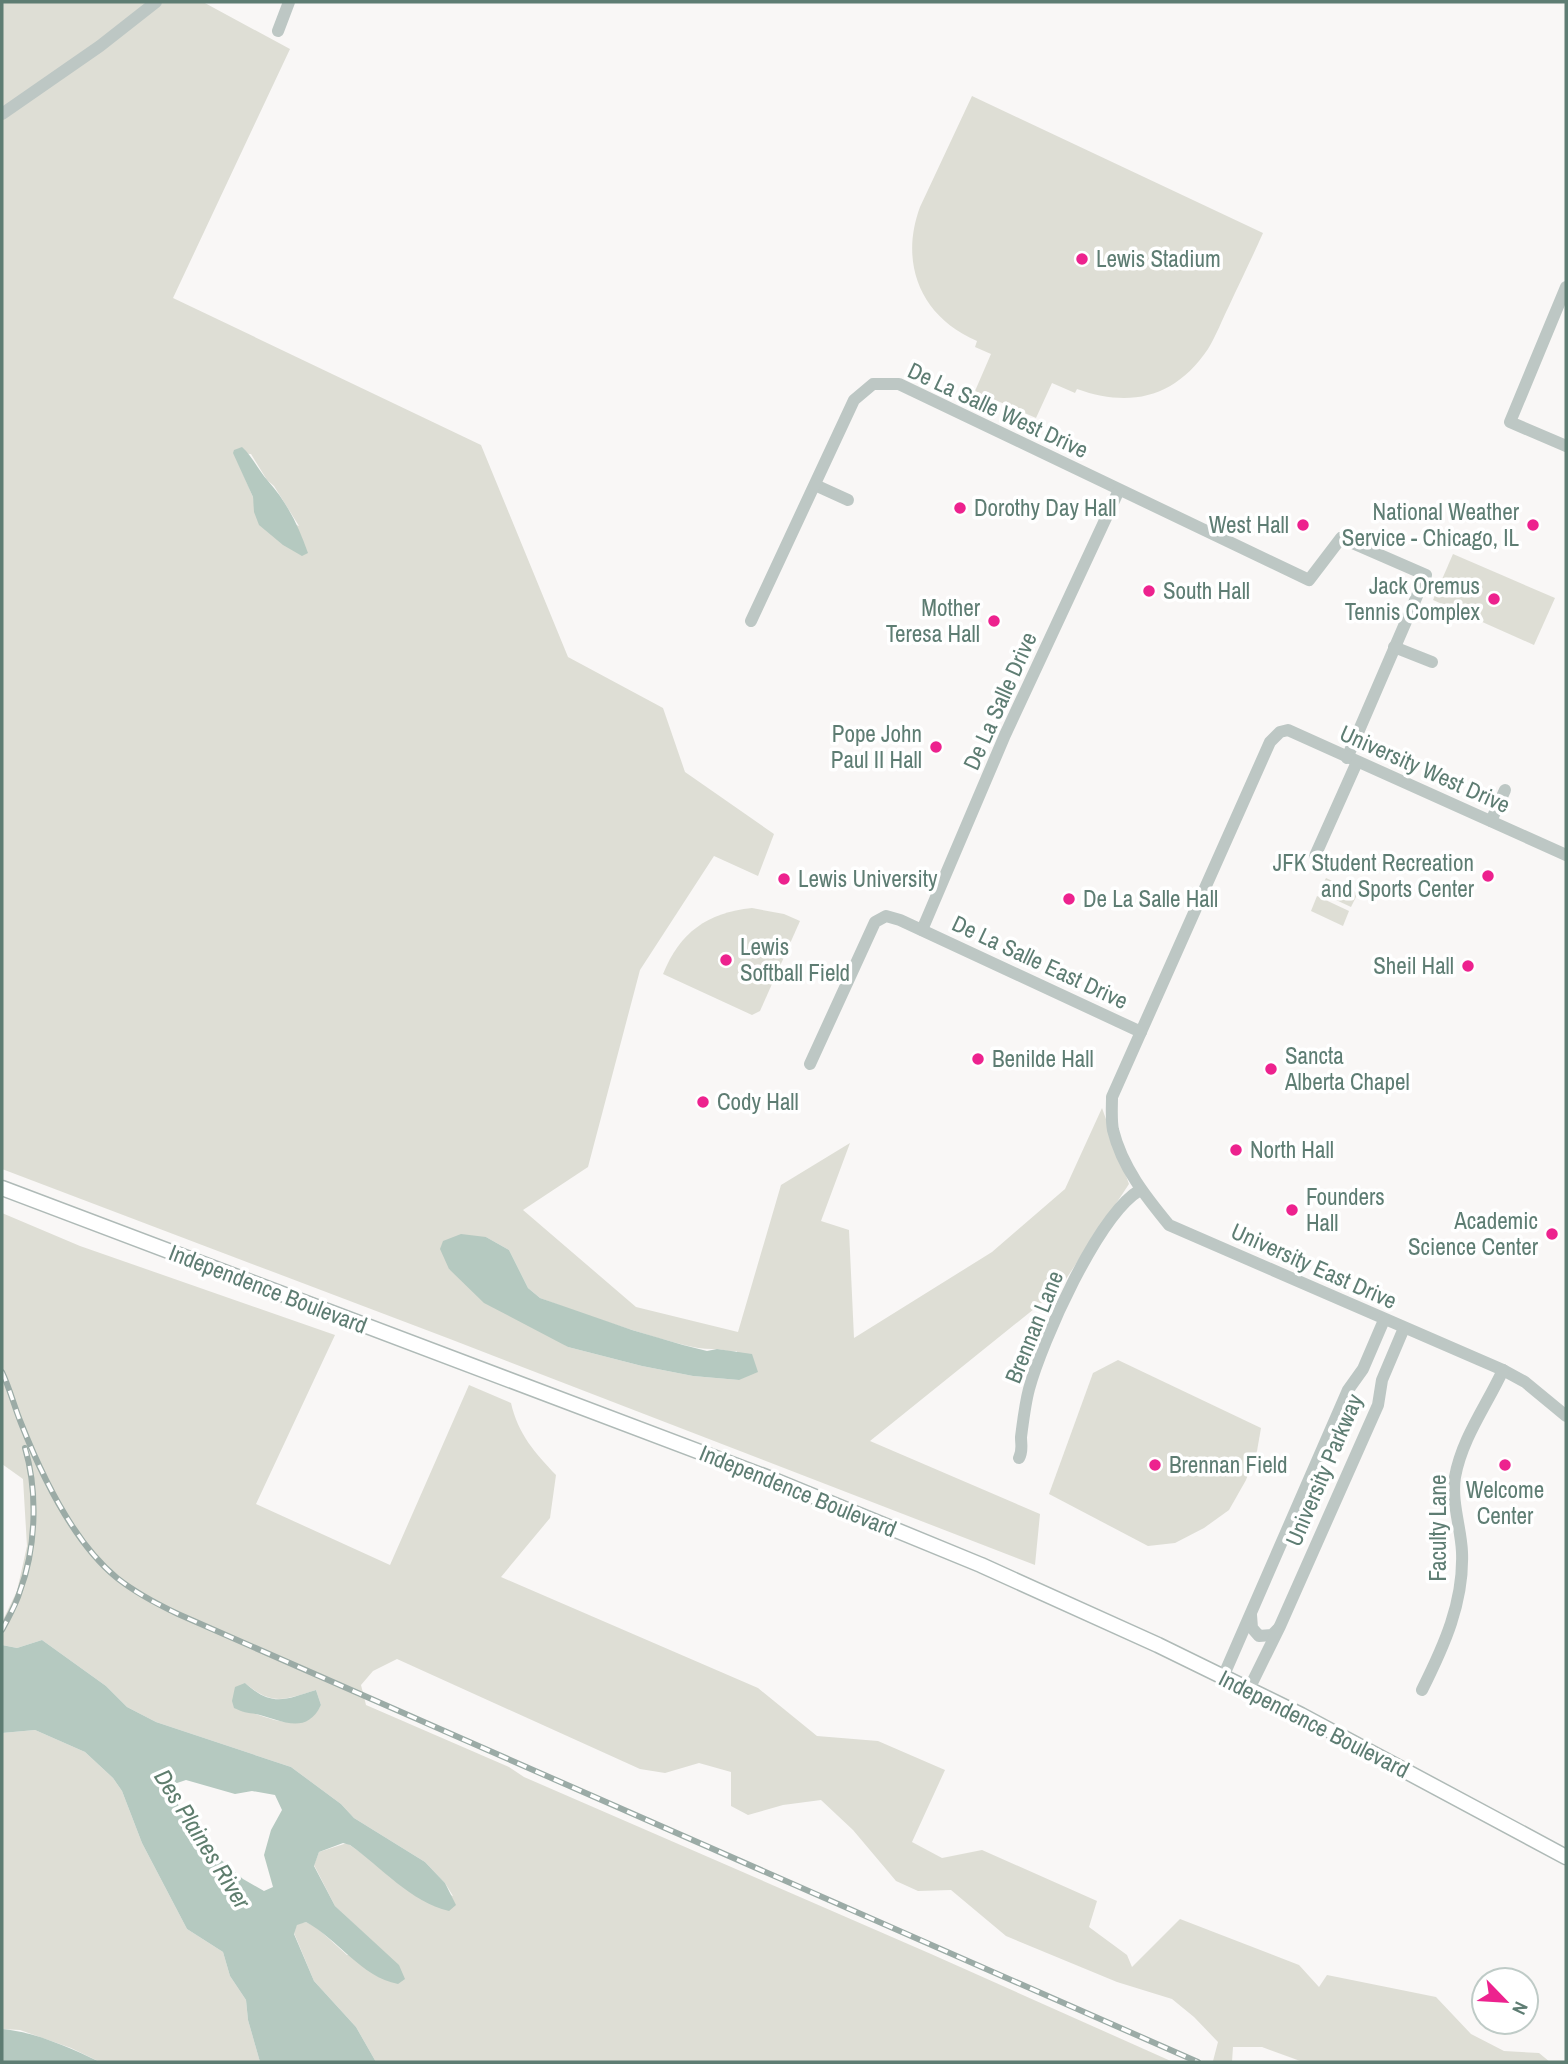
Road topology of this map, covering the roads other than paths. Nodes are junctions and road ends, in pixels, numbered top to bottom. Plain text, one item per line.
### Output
1 (156, 2) edge
2 (289, 2) edge
3 (278, 31) dead end
4 (2, 114) edge
5 (1566, 287) edge
6 (1566, 446) edge
7 (815, 485) junction
8 (1119, 489) junction
9 (848, 500) dead end
10 (751, 621) dead end
11 (1394, 647) junction
12 (1432, 662) dead end
13 (1352, 760) junction
14 (1505, 790) dead end
15 (1491, 821) junction
16 (1566, 855) edge
17 (1315, 856) dead end
18 (922, 930) junction
19 (1141, 1032) junction
20 (810, 1064) dead end
21 (2, 1188) edge
22 (1140, 1190) junction
23 (1384, 1320) junction
24 (1404, 1328) junction
25 (1503, 1370) junction
26 (1566, 1416) edge
27 (1019, 1458) dead end
28 (1251, 1613) junction
29 (1280, 1626) junction
30 (1223, 1677) junction
31 (1249, 1689) junction
32 (1422, 1690) dead end
33 (1566, 1857) edge

1 - 4 street
2 - 3 street
5 - 6 street
7 - 8 street, De La Salle West Drive
7 - 9 street
7 - 10 street, De La Salle West Drive
8 - 11 street, De La Salle West Drive
8 - 18 street, De La Salle Drive
11 - 12 street
11 - 13 street
13 - 15 street, University West Drive
13 - 17 street
13 - 19 street, University West Drive
14 - 15 street
15 - 16 street, University West Drive
18 - 19 street, De La Salle East Drive
18 - 20 street, De La Salle East Drive
19 - 22 street, University East Drive
21 - 30 main road, Independence Boulevard
22 - 23 street, University East Drive
22 - 27 street, Brennan Lane
23 - 24 street, University East Drive
23 - 28 street, University Parkway
24 - 25 street, University East Drive
24 - 29 street, University Parkway
25 - 26 street, University East Drive
25 - 32 street, Faculty Lane
28 - 29 street
28 - 30 street, University Parkway
29 - 31 street, University Parkway
30 - 31 main road, Independence Boulevard
31 - 33 main road, Independence Boulevard

